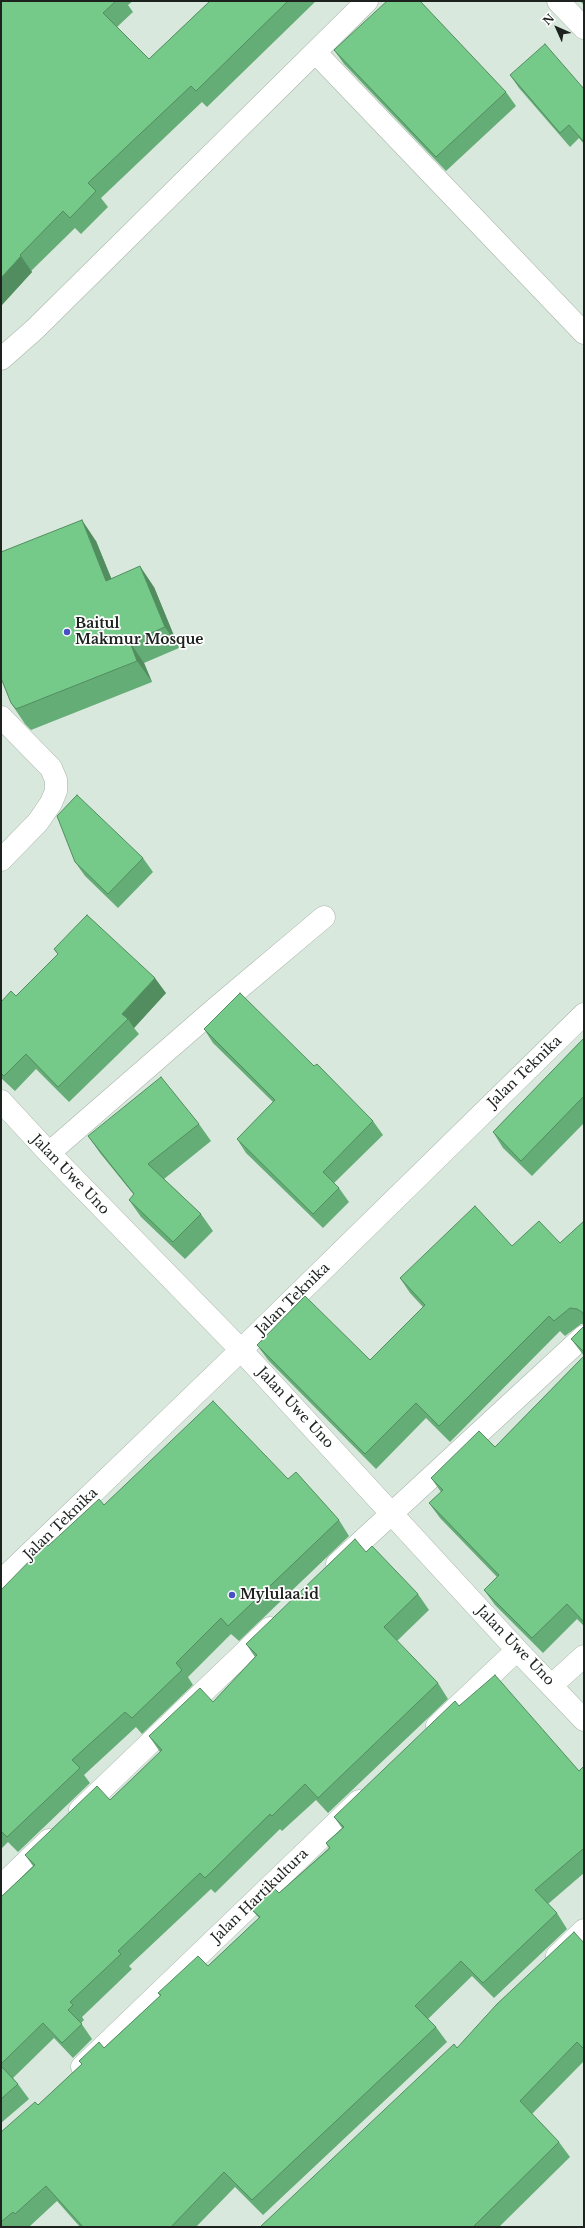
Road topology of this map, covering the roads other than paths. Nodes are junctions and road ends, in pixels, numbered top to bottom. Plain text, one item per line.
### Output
1 (367, 1) edge
2 (558, 1) edge
3 (584, 28) edge
4 (316, 53) junction
5 (584, 334) edge
6 (1, 359) edge
7 (1, 717) edge
8 (1, 860) edge
9 (324, 917) dead end
10 (584, 1014) edge
11 (1, 1101) edge
12 (49, 1153) junction
13 (584, 1336) edge
14 (241, 1350) junction
15 (391, 1513) junction
16 (322, 1579) edge
17 (1, 1582) edge
18 (288, 1612) edge
19 (517, 1650) junction
20 (584, 1656) edge
21 (552, 1685) junction
22 (584, 1720) edge
23 (425, 1738) edge
24 (373, 1787) edge
25 (1, 1886) edge
26 (584, 1930) edge
27 (544, 1968) edge
28 (67, 2081) edge

1 - 4 street
2 - 3 street
4 - 5 street
4 - 6 street
7 - 8 street
9 - 12 street
10 - 14 street, Jalan Teknika
11 - 12 street, Jalan Uwe Uno
12 - 14 street, Jalan Uwe Uno
13 - 15 street
14 - 15 street, Jalan Uwe Uno
14 - 17 street, Jalan Teknika
15 - 16 street
15 - 19 street, Jalan Uwe Uno
18 - 25 street
19 - 21 street, Jalan Uwe Uno
19 - 23 street
20 - 21 street
21 - 22 street, Jalan Uwe Uno
24 - 28 street, Jalan Hartikultura
26 - 27 street

